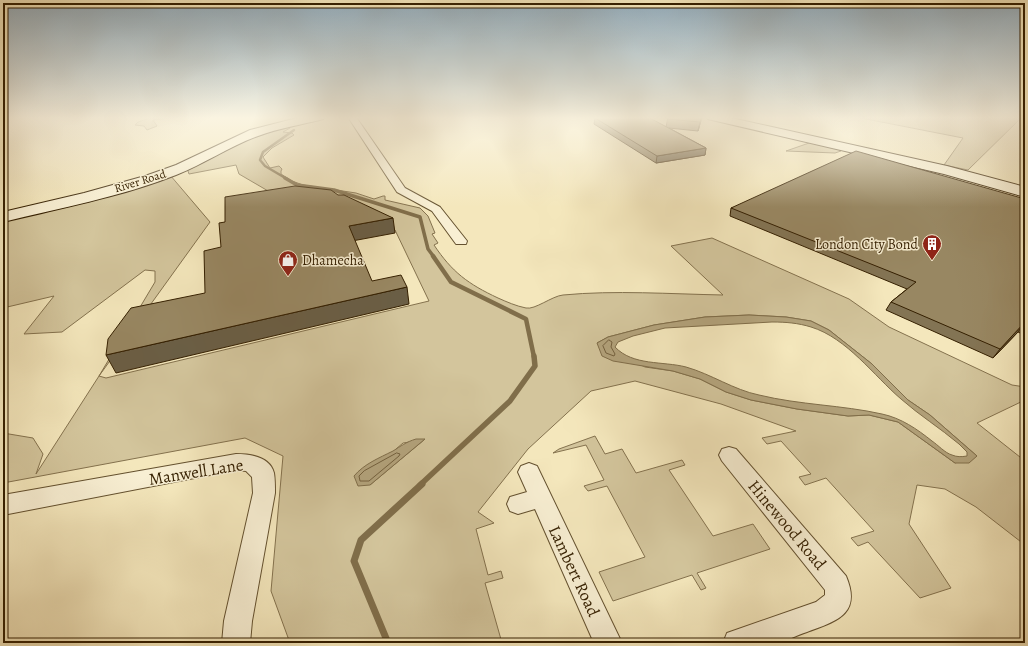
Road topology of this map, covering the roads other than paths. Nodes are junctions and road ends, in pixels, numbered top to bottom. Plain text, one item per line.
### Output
1 (223, 147) edge
2 (372, 147) edge
3 (846, 147) edge
4 (1025, 192) edge
5 (3, 217) edge
6 (461, 242) dead end
7 (729, 455) dead end
8 (529, 472) dead end
9 (541, 498) junction
10 (518, 504) dead end
11 (3, 505) edge
12 (236, 643) edge
13 (608, 643) edge
14 (737, 643) edge

1 - 5 street, River Road
2 - 6 street
3 - 4 street
7 - 14 street, Hinewood Road
8 - 9 street, Lambert Road
9 - 10 street
9 - 13 street, Lambert Road
11 - 12 street, Manwell Lane

